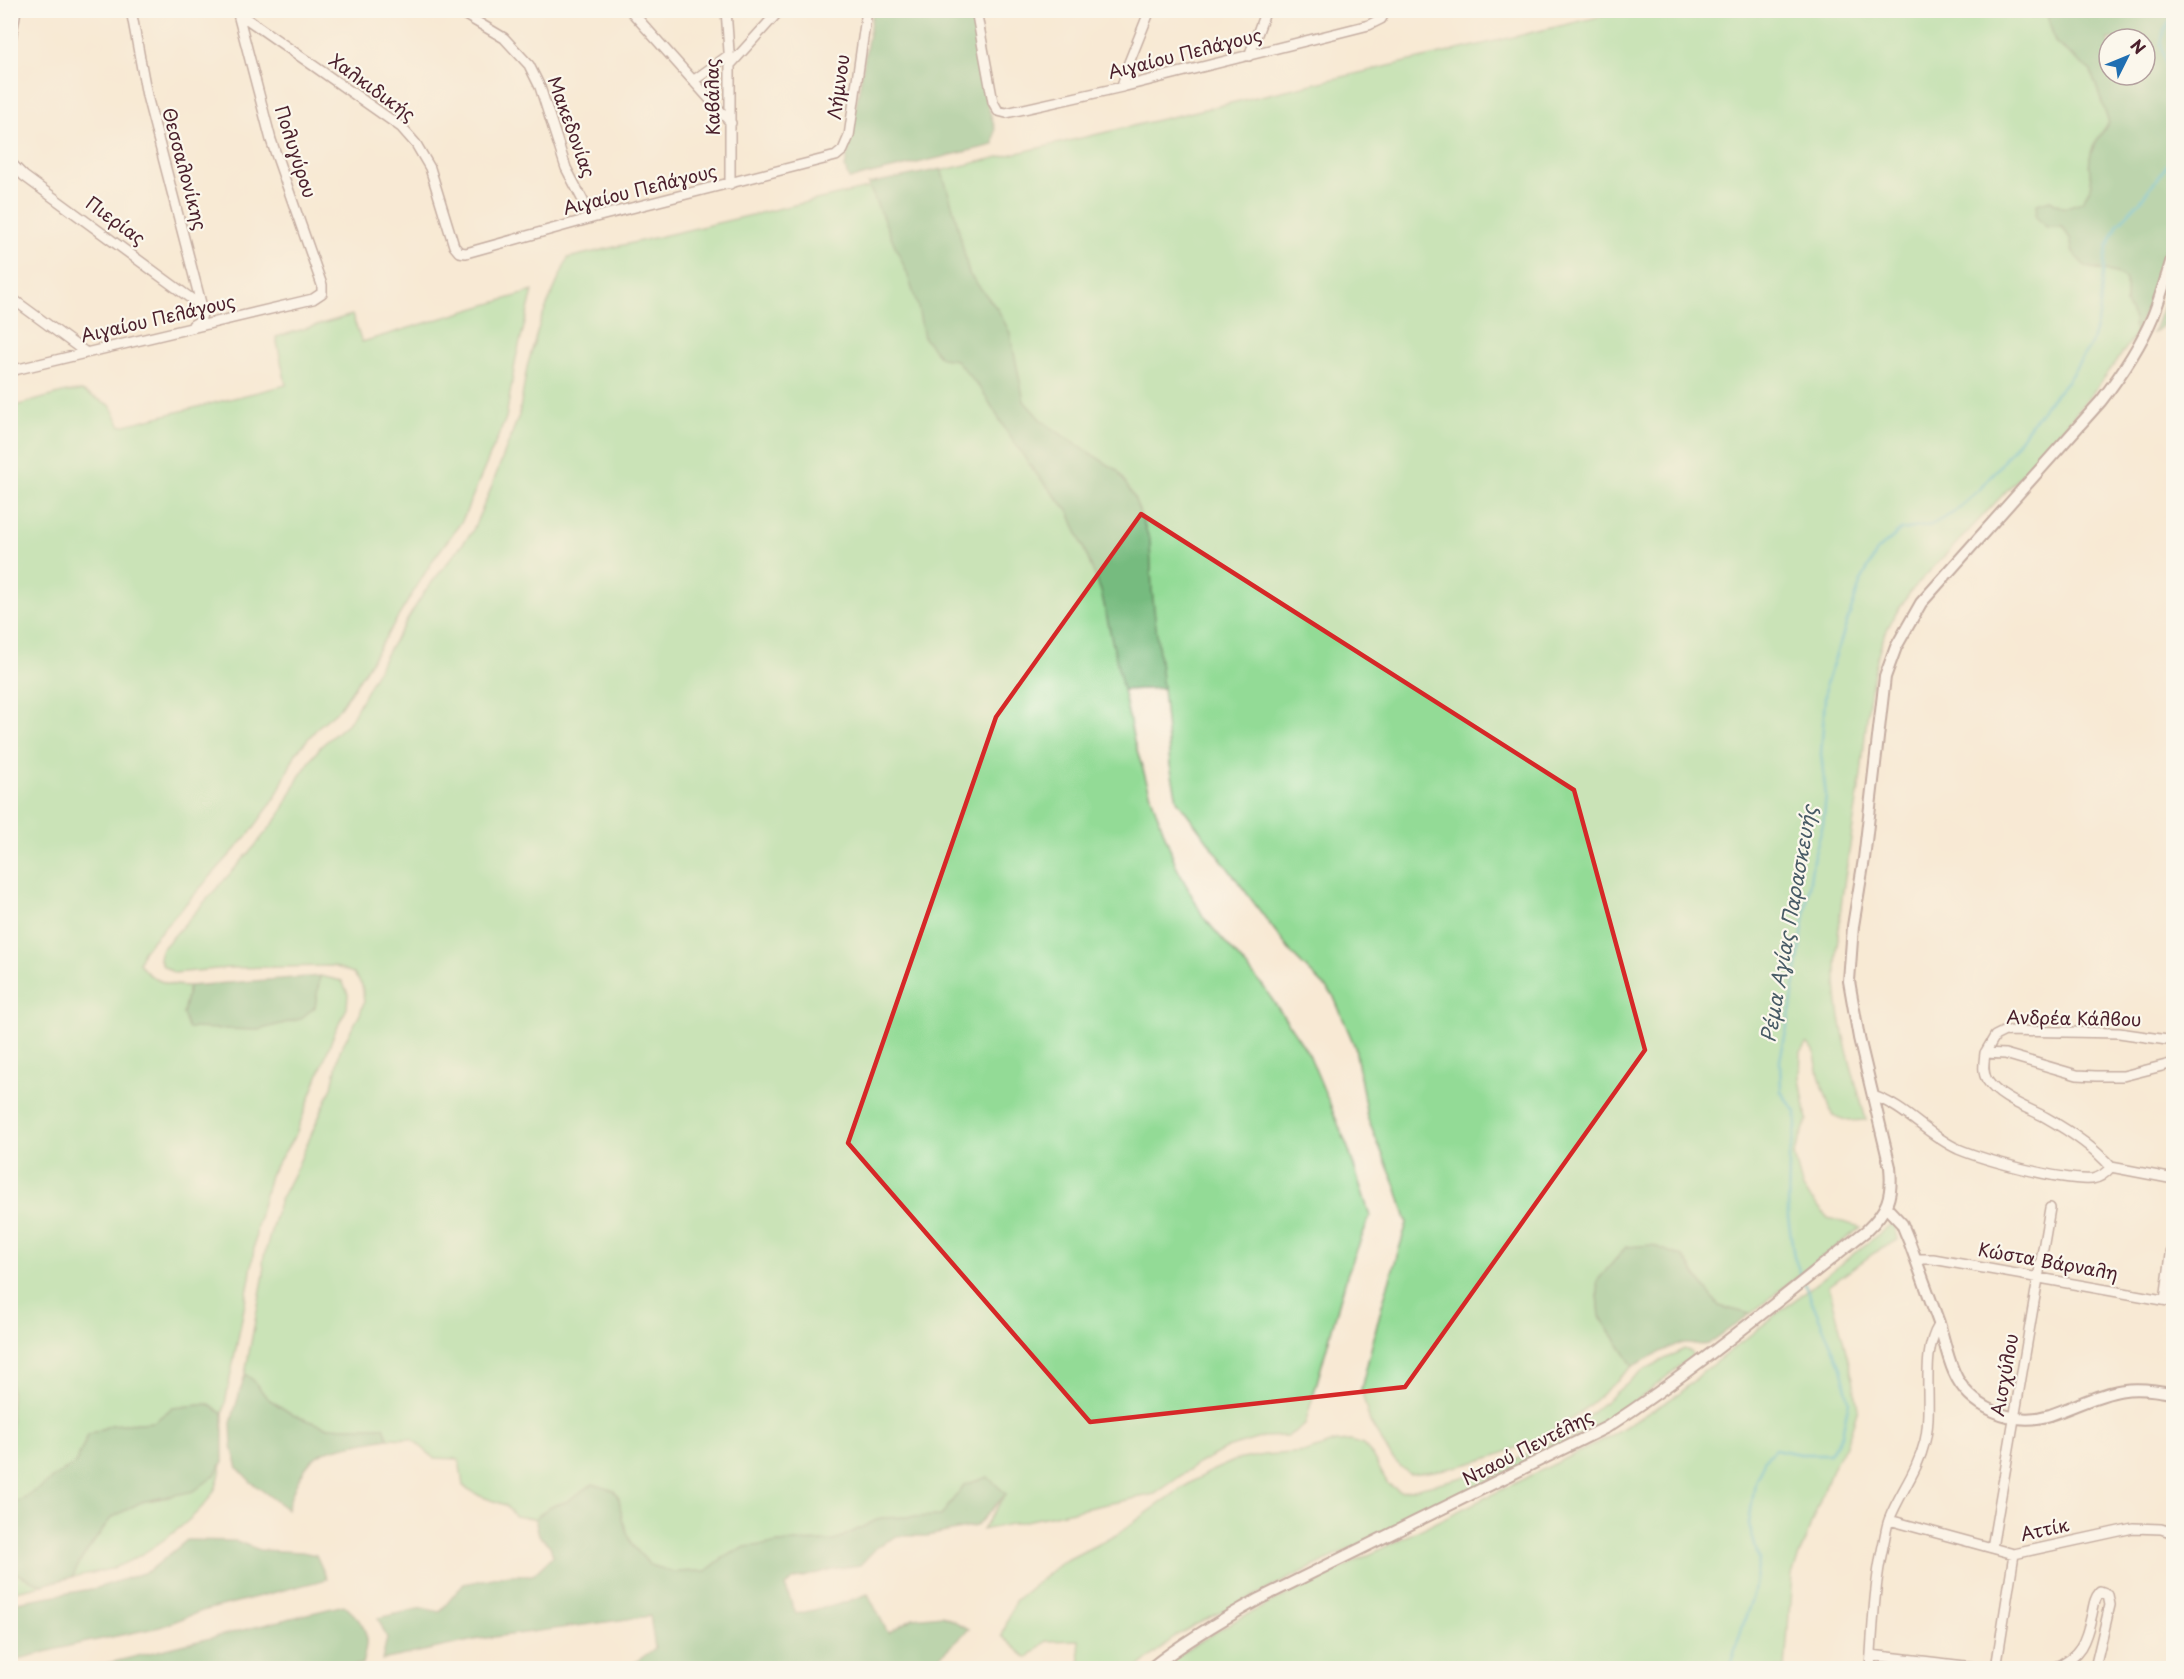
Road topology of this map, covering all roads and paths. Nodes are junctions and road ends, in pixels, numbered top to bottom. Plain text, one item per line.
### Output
1 (16, 10) edge
2 (131, 10) edge
3 (630, 10) edge
4 (726, 10) edge
5 (780, 10) edge
6 (867, 10) edge
7 (976, 10) edge
8 (1150, 10) edge
9 (1266, 10) edge
10 (1386, 10) edge
11 (236, 12) edge
12 (463, 12) edge
13 (10, 45) edge
14 (1249, 56) junction
15 (730, 60) junction
16 (693, 81) junction
17 (1122, 87) junction
18 (731, 123) junction
19 (828, 159) joint
20 (10, 162) edge
21 (730, 183) junction
22 (592, 218) junction
23 (460, 252) joint
24 (2174, 253) edge
25 (10, 297) edge
26 (313, 299) joint
27 (201, 306) junction
28 (188, 327) junction
29 (85, 352) junction
30 (10, 371) edge
31 (2174, 1041) edge
32 (1985, 1053) junction
33 (2174, 1063) edge
34 (1873, 1096) junction
35 (2111, 1167) junction
36 (2174, 1179) edge
37 (1886, 1207) junction
38 (2050, 1208) dead end
39 (2174, 1232) edge
40 (1916, 1259) junction
41 (2039, 1277) junction
42 (2169, 1301) edge
43 (1939, 1325) junction
44 (2173, 1393) edge
45 (2014, 1418) junction
46 (1889, 1520) junction
47 (2174, 1533) edge
48 (1992, 1548) junction
49 (2014, 1554) junction
50 (1871, 1654) junction
51 (1151, 1668) edge
52 (1870, 1668) edge
53 (1982, 1668) edge
54 (1996, 1668) edge
55 (2053, 1668) edge
56 (2096, 1668) edge

1 - 13 street
2 - 27 street, Θεσσαλονίκης
3 - 16 street
4 - 15 street, Καβάλας
5 - 15 street
6 - 19 street, Λήμνου
7 - 17 street, Αιγαίου Πελάγους
8 - 17 street
9 - 14 street
10 - 14 street, Αιγαίου Πελάγους
11 - 23 street, Χαλκιδικής
11 - 26 street, Πολυγύρου
12 - 22 street, Μακεδονίας
14 - 17 street, Αιγαίου Πελάγους
15 - 16 street
15 - 18 street, Καβάλας
16 - 18 street
18 - 21 street, Καβάλας
19 - 21 street, Αιγαίου Πελάγους
20 - 27 street, Πιερίας
21 - 22 street, Αιγαίου Πελάγους
22 - 23 street, Αιγαίου Πελάγους
24 - 34 street
25 - 29 street
26 - 28 street, Αιγαίου Πελάγους
27 - 28 street
28 - 29 street, Αιγαίου Πελάγους
29 - 30 street, Αιγαίου Πελάγους
31 - 32 street, Ανδρέα Κάλβου
32 - 33 street
32 - 35 street
34 - 35 street
34 - 37 street
35 - 36 street
37 - 40 street
37 - 51 street, Νταού Πεντέλης
38 - 41 street, Αισχύλου
39 - 42 street
40 - 41 street, Κώστα Βάρναλη
40 - 43 street
41 - 42 street, Κώστα Βάρναλη
41 - 45 street, Αισχύλου
43 - 45 street
43 - 46 street
44 - 45 street
45 - 48 street, Αισχύλου
46 - 48 street, Αττίκ
46 - 50 street
47 - 49 street, Αττίκ
48 - 49 street, Αττίκ
49 - 54 street
50 - 52 street
50 - 53 street
55 - 56 street

